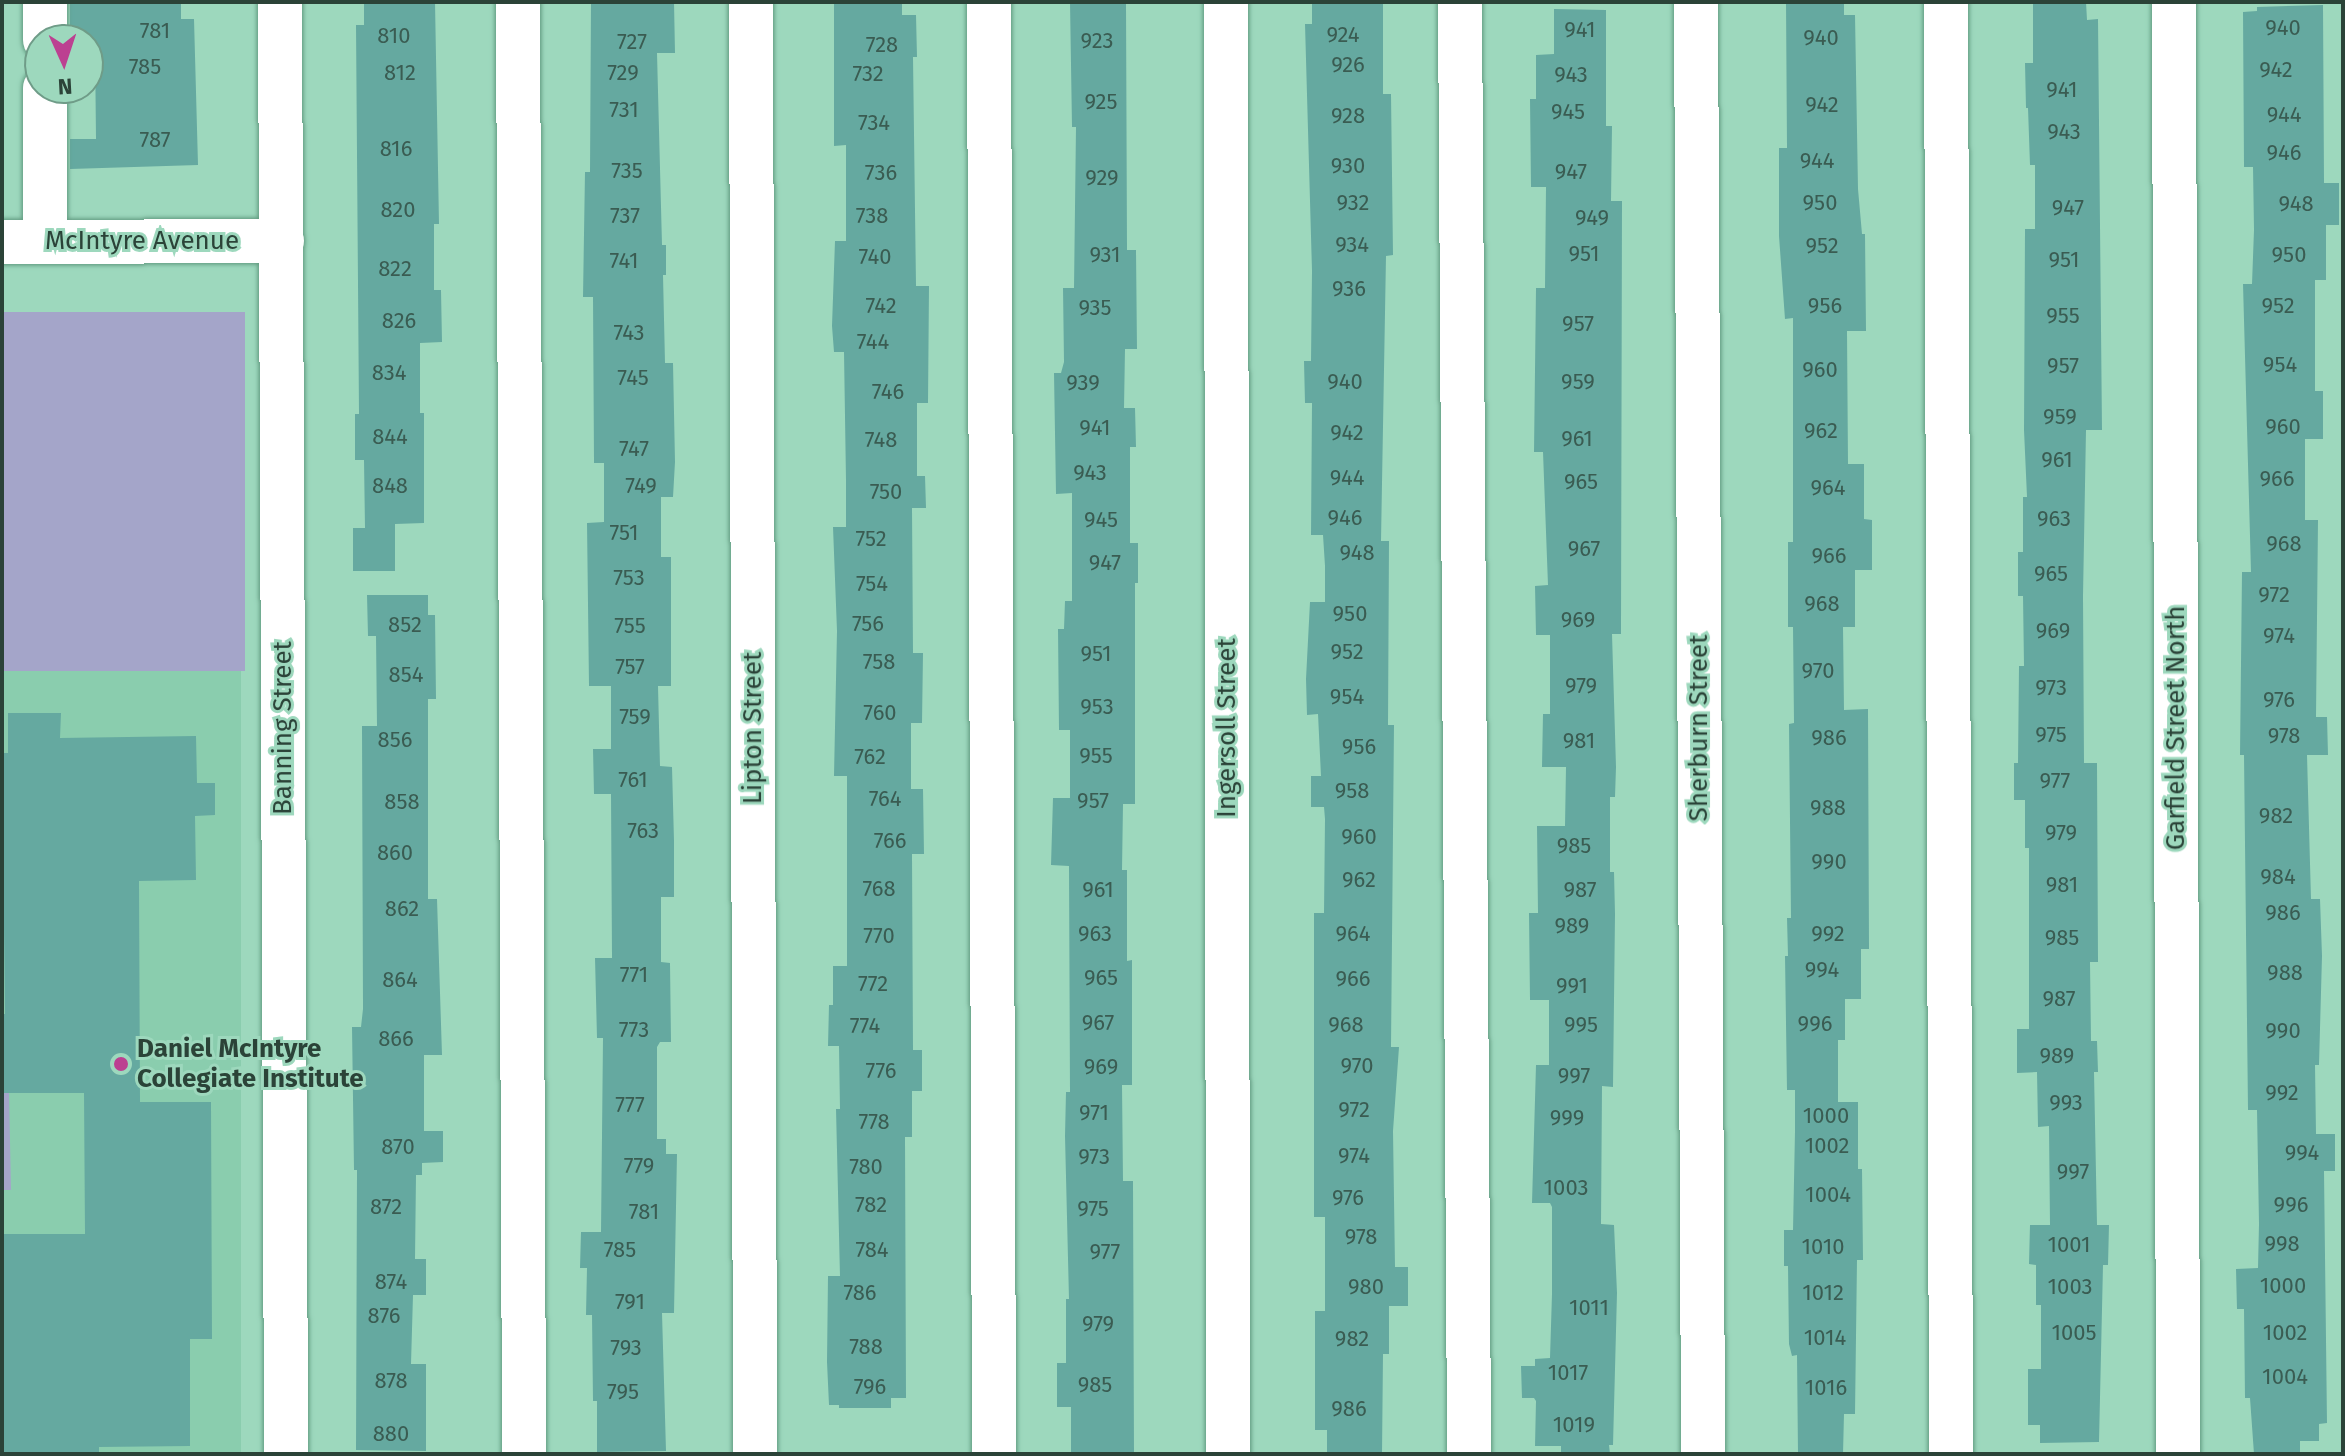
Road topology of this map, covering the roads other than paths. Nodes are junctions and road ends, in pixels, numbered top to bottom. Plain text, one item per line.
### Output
1 (45, 2) edge
2 (280, 2) edge
3 (518, 2) edge
4 (751, 2) edge
5 (989, 2) edge
6 (1226, 2) edge
7 (1460, 2) edge
8 (1696, 2) edge
9 (1946, 2) edge
10 (2174, 2) edge
11 (45, 24) edge
12 (45, 104) edge
13 (45, 241) junction
14 (282, 241) junction
15 (2, 242) edge
16 (286, 1454) edge
17 (524, 1454) edge
18 (755, 1454) edge
19 (994, 1454) edge
20 (1228, 1454) edge
21 (1469, 1454) edge
22 (1703, 1454) edge
23 (1951, 1454) edge
24 (2178, 1454) edge

1 - 11 street
2 - 14 street, Banning Street
3 - 17 street
4 - 18 street, Lipton Street
5 - 19 street
6 - 20 street, Ingersoll Street
7 - 21 street
8 - 22 street, Sherburn Street
9 - 23 street
10 - 24 street, Garfield Street North
12 - 13 street
13 - 14 street, McIntyre Avenue
13 - 15 street, McIntyre Avenue
14 - 16 street, Banning Street

